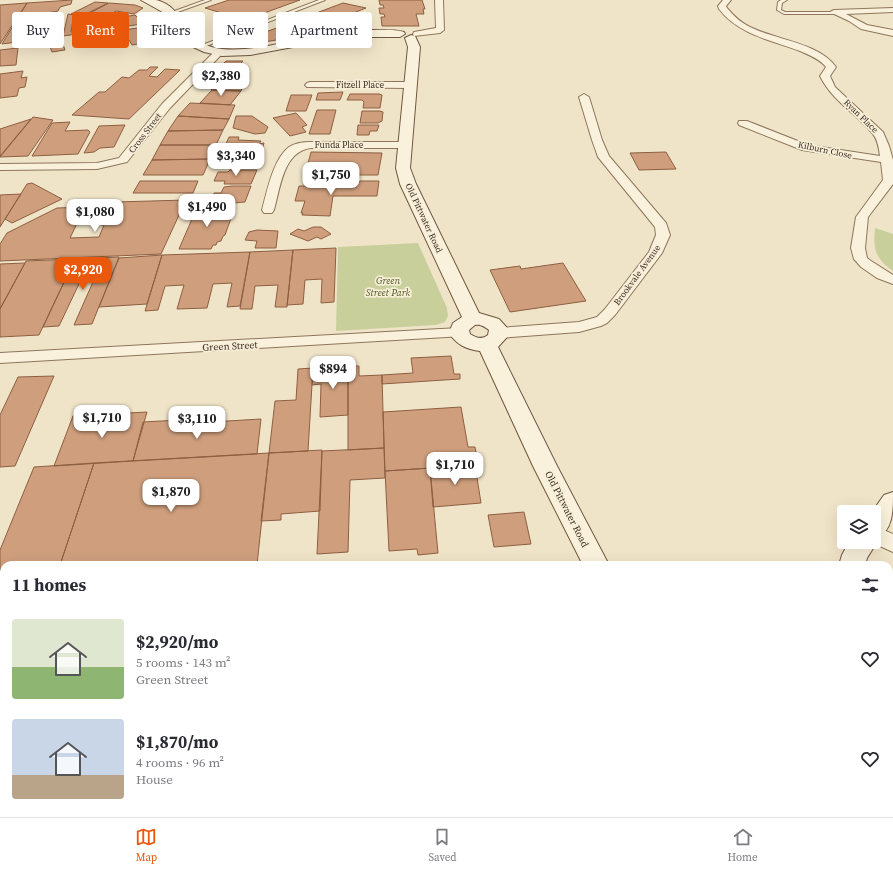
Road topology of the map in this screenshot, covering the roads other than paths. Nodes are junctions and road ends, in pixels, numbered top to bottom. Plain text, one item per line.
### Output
1 (146, 0) edge
2 (209, 0) edge
3 (324, 0) edge
4 (439, 0) edge
5 (727, 0) edge
6 (785, 0) edge
7 (859, 10) junction
8 (893, 10) edge
9 (170, 12) edge
10 (174, 12) edge
11 (834, 13) junction
12 (852, 20) junction
13 (893, 33) edge
14 (409, 36) junction
15 (205, 45) edge
16 (203, 48) edge
17 (220, 52) junction
18 (310, 85) dead end
19 (410, 85) junction
20 (584, 98) dead end
21 (743, 123) dead end
22 (404, 145) junction
23 (887, 160) junction
24 (0, 167) edge
25 (268, 210) dead end
26 (893, 280) edge
27 (473, 320) junction
28 (459, 333) junction
29 (493, 338) junction
30 (0, 358) edge
31 (893, 502) edge
32 (881, 519) edge
33 (881, 538) edge
34 (893, 544) edge
35 (859, 549) edge
36 (594, 561) edge
37 (853, 561) edge

1 - 9 street
2 - 10 lane
3 - 15 lane
4 - 14 street
5 - 23 street, Ryan Place
6 - 11 lane
7 - 8 street
7 - 11 street
7 - 12 street
11 - 12 street
12 - 13 street
14 - 17 street
14 - 19 street, Old Pittwater Road
16 - 17 street
17 - 24 street, Cross Street
18 - 19 street, Fitzell Place
19 - 22 street, Old Pittwater Road
20 - 29 street, Brookvale Avenue
21 - 23 street, Kilburn Close
22 - 25 street, Funda Place
22 - 27 street, Old Pittwater Road
23 - 26 street, Ryan Place
27 - 28 street
27 - 29 street
28 - 29 street
28 - 30 street, Green Street
29 - 36 street, Old Pittwater Road
31 - 32 street
33 - 34 street
35 - 37 street

